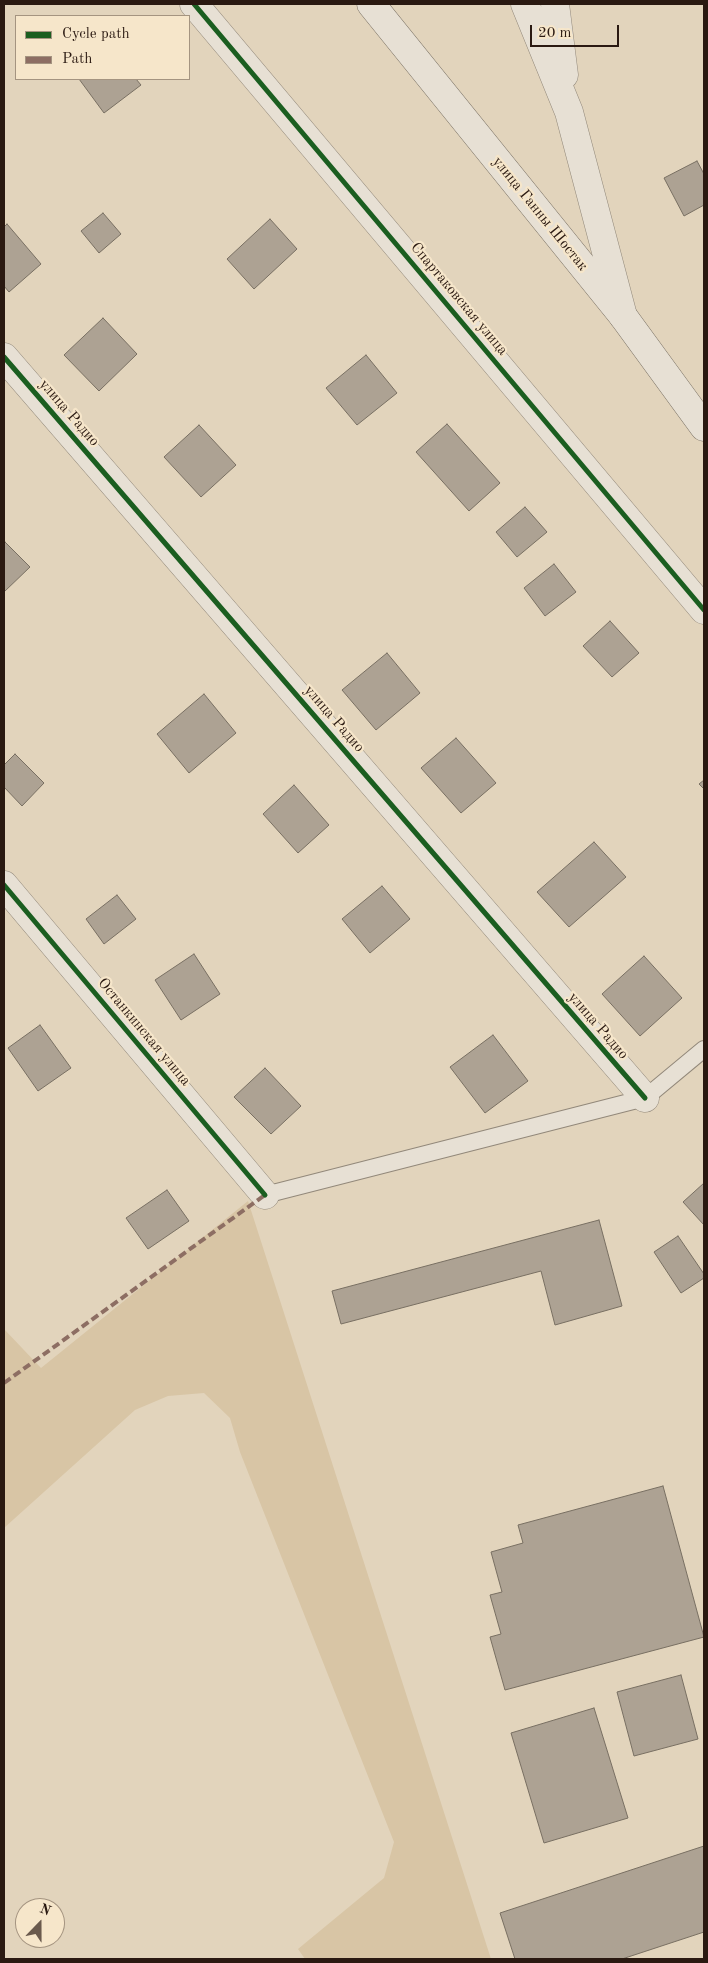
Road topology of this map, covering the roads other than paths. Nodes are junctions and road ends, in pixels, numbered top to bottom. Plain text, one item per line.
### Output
1 (194, 4) edge
2 (371, 4) edge
3 (525, 4) edge
4 (555, 4) edge
5 (569, 112) junction
6 (623, 316) junction
7 (4, 357) edge
8 (704, 428) edge
9 (704, 610) edge
10 (4, 885) edge
11 (704, 1049) edge
12 (645, 1098) junction
13 (265, 1195) joint

1 - 9 street, Спартаковская улица
2 - 6 street, улица Ганны Шостак
3 - 5 street
4 - 5 street
5 - 6 street
6 - 8 street, улица Ганны Шостак
7 - 12 street, улица Радио
10 - 13 street, Останкинская улица
11 - 12 lane
12 - 13 lane

